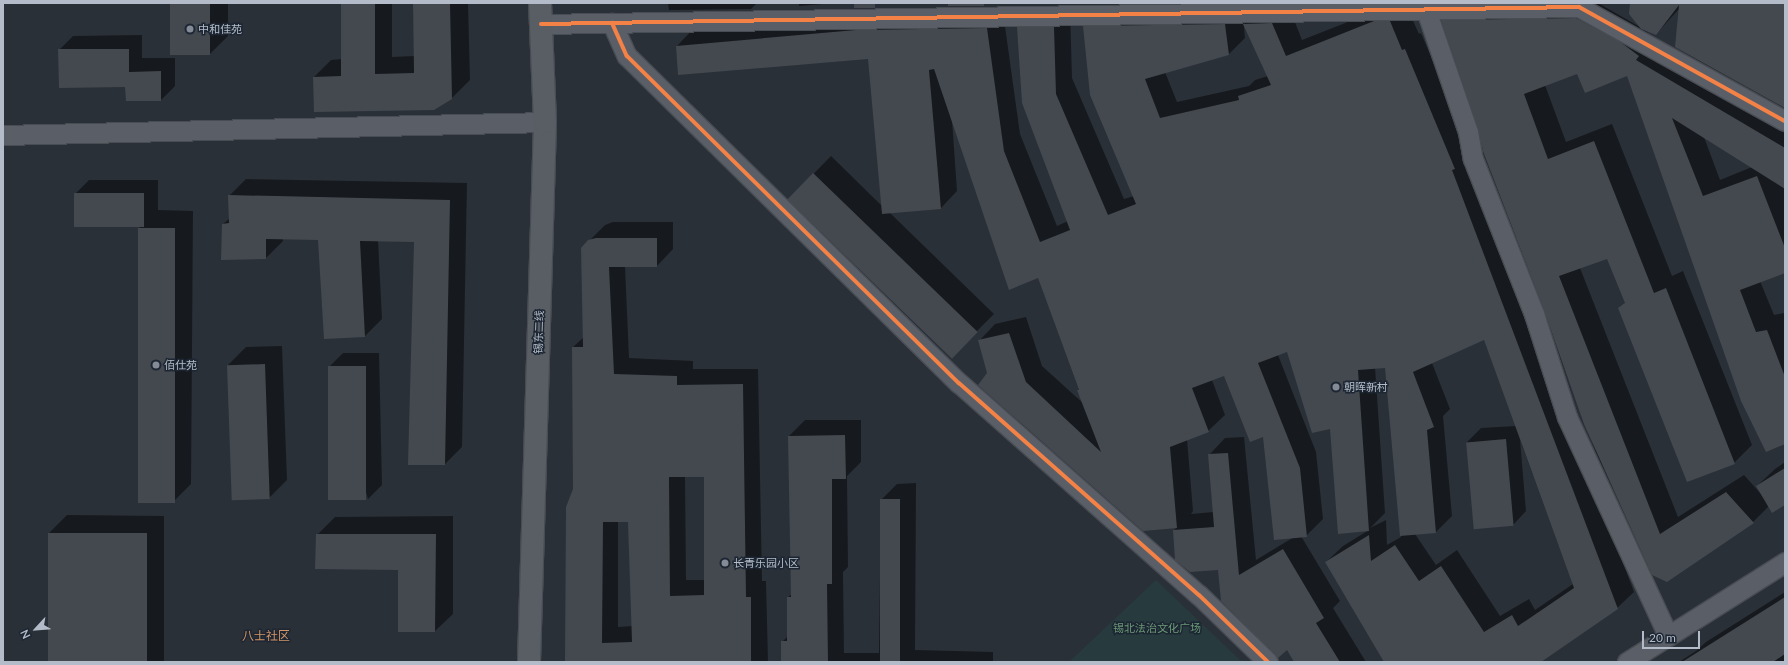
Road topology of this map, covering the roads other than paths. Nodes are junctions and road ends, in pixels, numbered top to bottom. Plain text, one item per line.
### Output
1 (1578, 5) edge
2 (1426, 10) junction
3 (541, 14) edge
4 (612, 23) junction
5 (1785, 121) edge
6 (545, 122) junction
7 (3, 135) edge
8 (1785, 562) edge
9 (1668, 636) junction
10 (529, 662) edge
11 (1268, 662) edge
12 (1627, 662) edge

1 - 2 street
1 - 5 street
2 - 4 street
2 - 9 street
3 - 4 street
3 - 6 main road, 锡东二线
4 - 11 street
6 - 7 street
6 - 10 main road, 锡东二线
8 - 9 street
9 - 12 street

